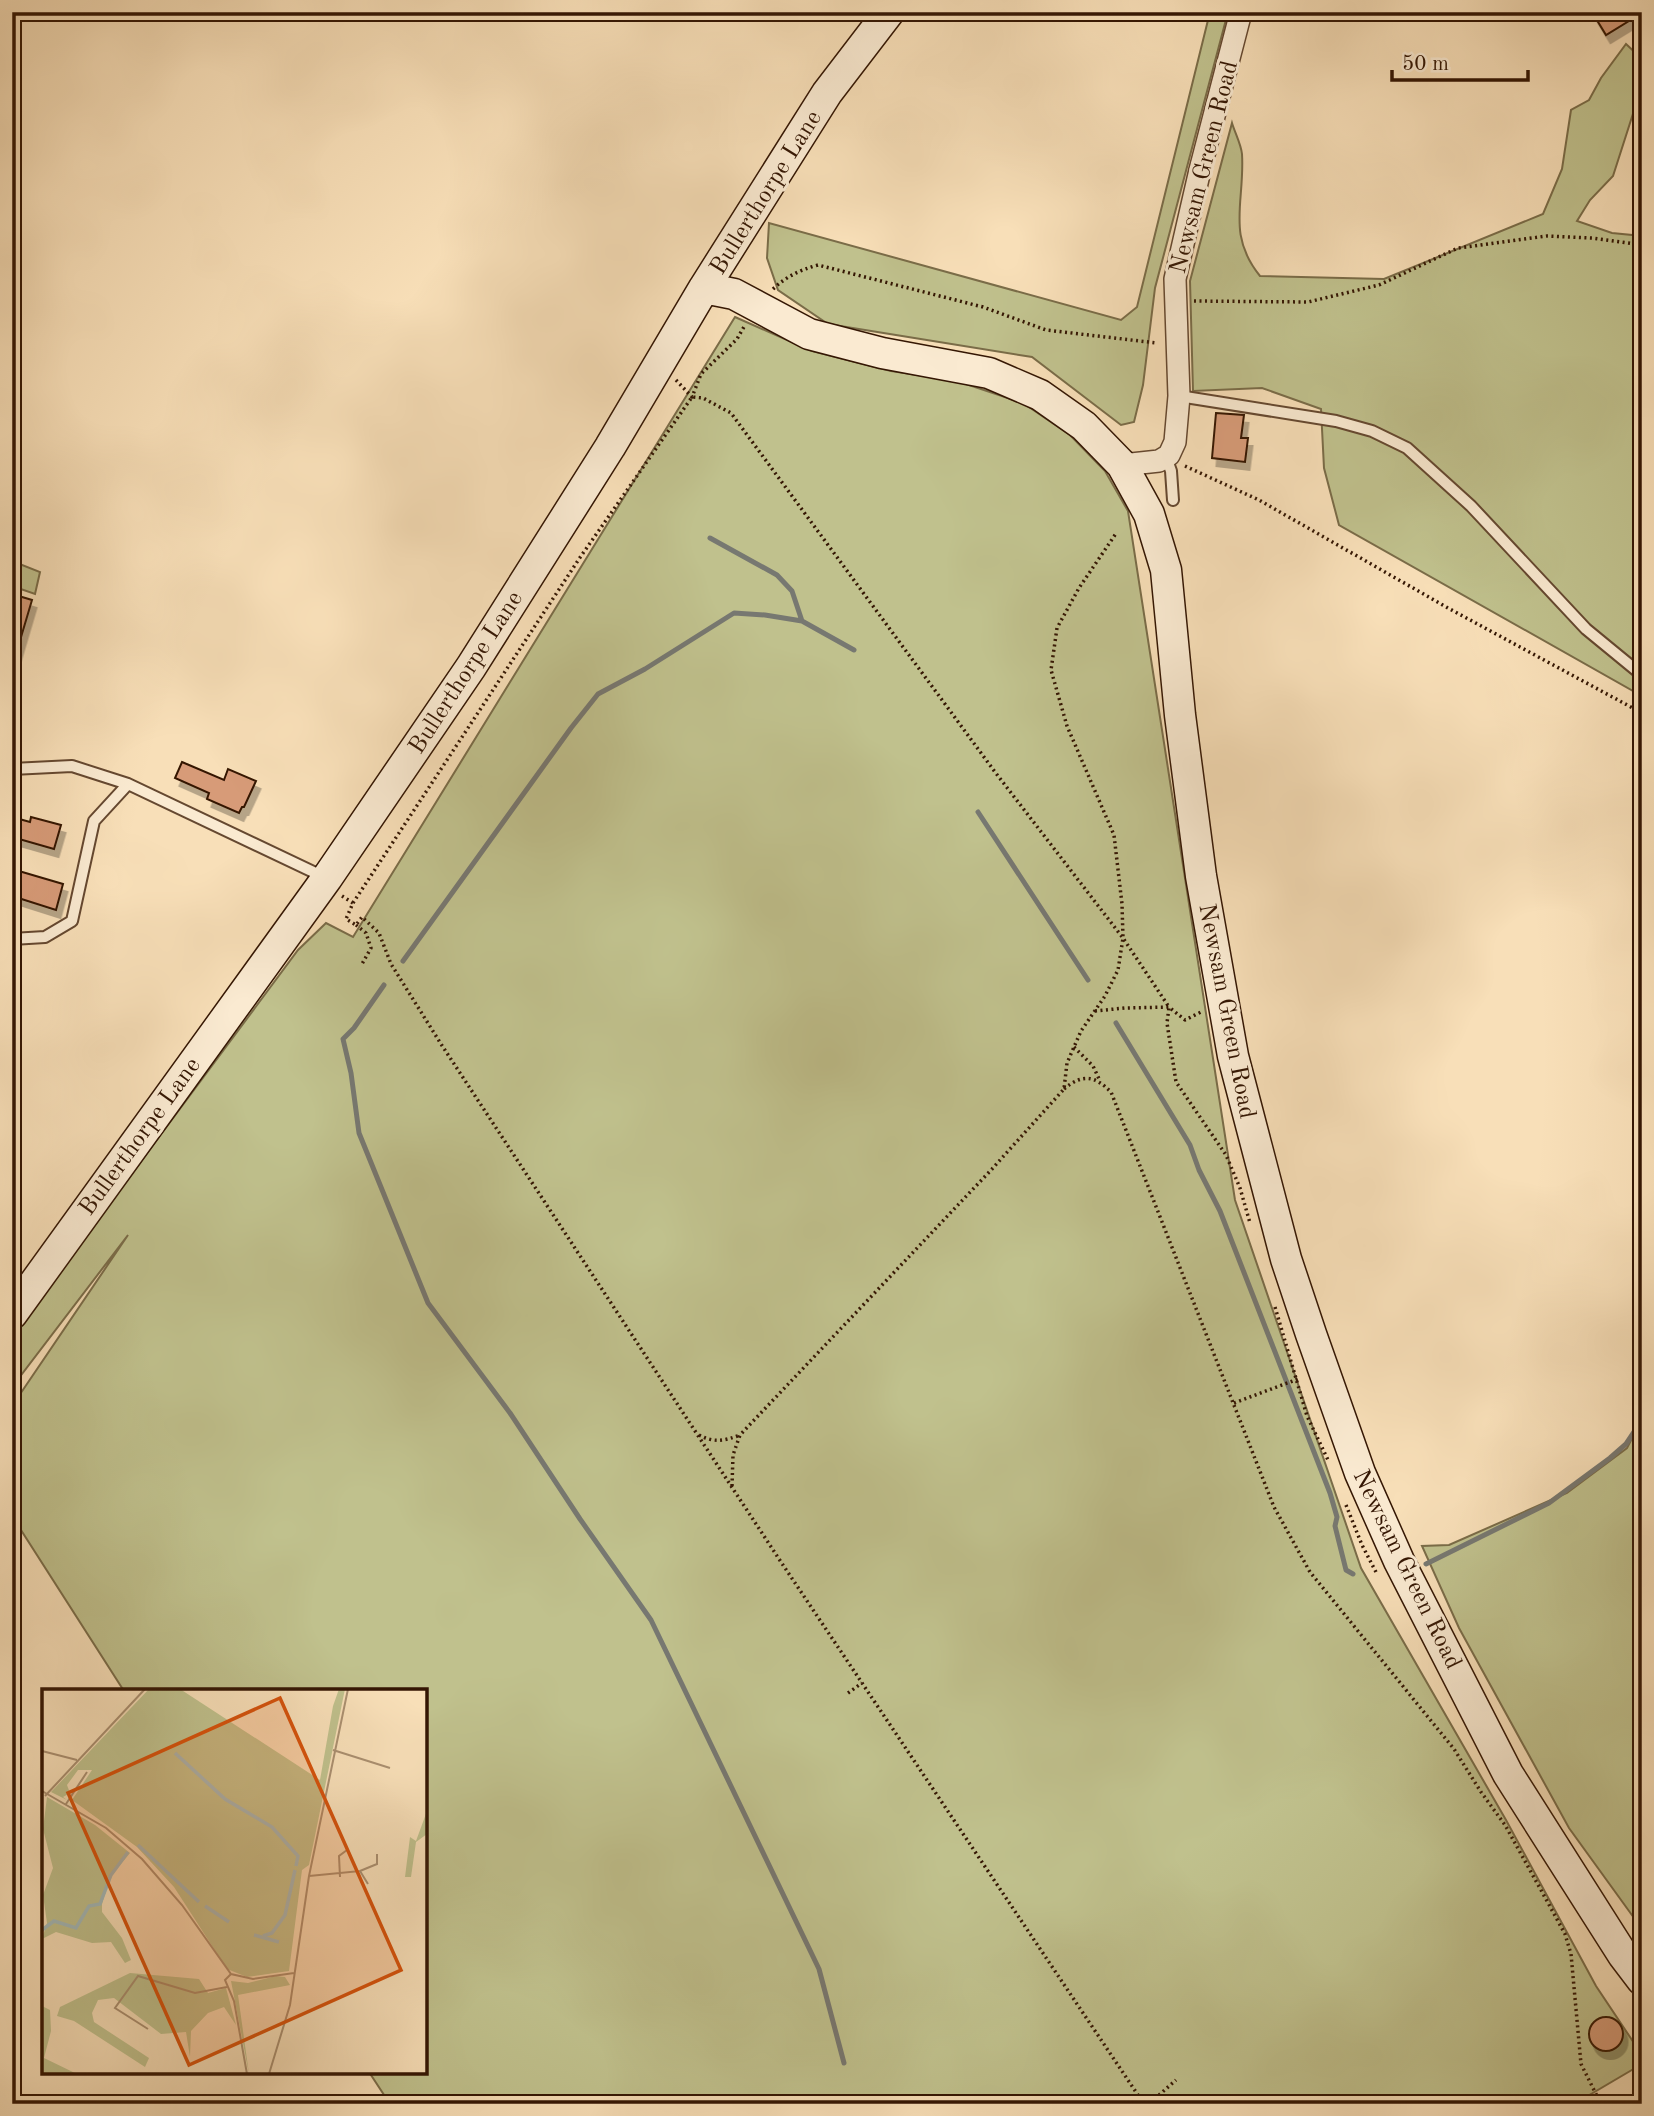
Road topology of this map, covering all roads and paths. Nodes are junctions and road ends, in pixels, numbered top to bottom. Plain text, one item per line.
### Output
1 (889, 12) edge
2 (1241, 12) edge
3 (1642, 245) edge
4 (704, 288) junction
5 (1175, 301) junction
6 (756, 304) junction
7 (1177, 345) junction
8 (1178, 396) junction
9 (692, 397) junction
10 (1166, 457) junction
11 (1122, 465) junction
12 (1173, 500) dead end
13 (1117, 532) dead end
14 (1642, 676) edge
15 (1642, 713) edge
16 (12, 769) edge
17 (128, 784) junction
18 (324, 881) junction
19 (353, 903) junction
20 (356, 925) junction
21 (1123, 938) junction
22 (12, 939) edge
23 (362, 964) dead end
24 (1224, 1001) junction
25 (1169, 1007) junction
26 (1095, 1011) junction
27 (1074, 1047) junction
28 (1100, 1081) junction
29 (1064, 1089) junction
30 (1251, 1227) dead end
31 (1274, 1303) dead end
32 (12, 1314) edge
33 (1296, 1380) junction
34 (1234, 1403) junction
35 (697, 1434) junction
36 (740, 1436) junction
37 (1330, 1465) dead end
38 (732, 1489) junction
39 (1344, 1499) dead end
40 (1381, 1582) dead end
41 (862, 1683) junction
42 (848, 1693) dead end
43 (1638, 1991) edge
44 (1642, 2013) edge
45 (1176, 2080) dead end
46 (1642, 2096) edge
47 (1143, 2102) edge
48 (1601, 2104) edge
49 (1629, 2104) edge

1 - 4 street, Bullerthorpe Lane
2 - 5 street, Newsam Green Road
3 - 5 path
4 - 6 street, Newsam Green Road
4 - 18 street, Bullerthorpe Lane
5 - 7 street, Newsam Green Road
6 - 7 path
6 - 9 path
6 - 11 street, Newsam Green Road
7 - 8 street, Newsam Green Road
8 - 10 street, Newsam Green Road
8 - 14 lane
9 - 19 path
9 - 21 path
10 - 11 street
10 - 12 lane
10 - 15 path
11 - 24 street, Newsam Green Road
13 - 21 path
16 - 17 lane
17 - 18 lane
17 - 22 lane
18 - 19 path
18 - 32 street, Bullerthorpe Lane
19 - 20 path
20 - 23 path
20 - 35 path
21 - 25 path
21 - 26 path
24 - 25 path
24 - 43 street, Newsam Green Road
25 - 26 path
25 - 30 path
26 - 27 path
27 - 28 path
27 - 29 path
28 - 29 path
28 - 34 path
29 - 36 path
31 - 33 path
33 - 34 path
33 - 37 path
34 - 48 path
35 - 36 path
35 - 38 path
36 - 38 path
38 - 41 path
39 - 40 path
41 - 42 path
41 - 47 path
43 - 44 path
45 - 47 path
46 - 49 lane

